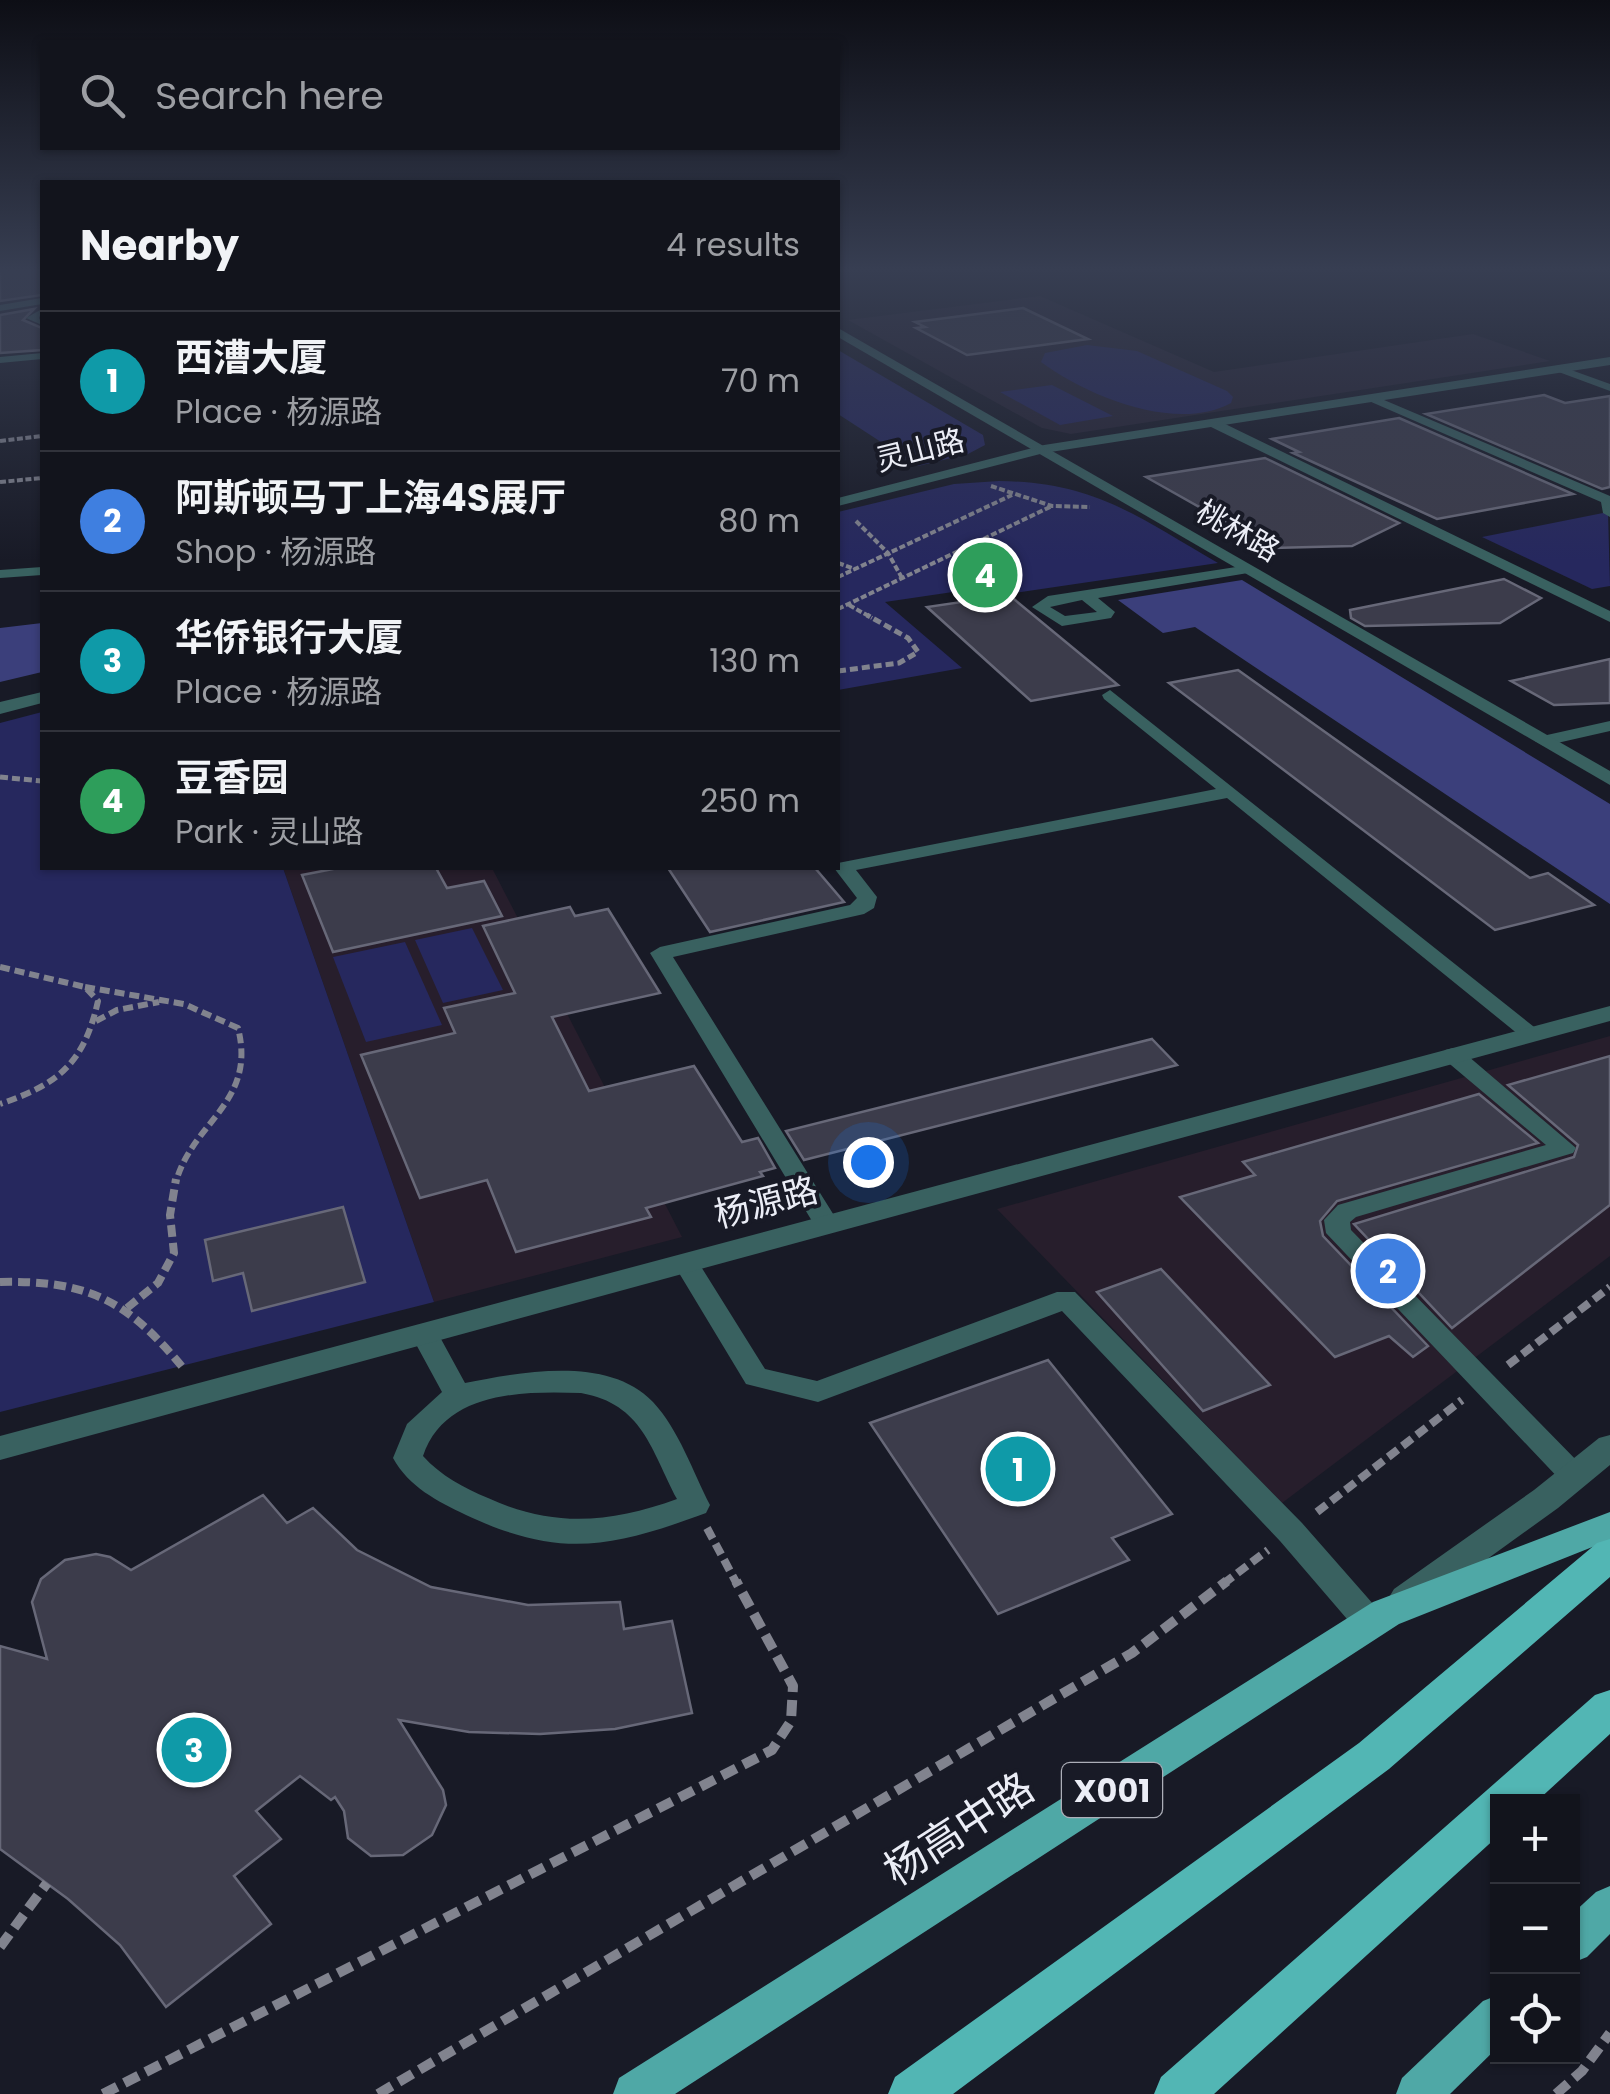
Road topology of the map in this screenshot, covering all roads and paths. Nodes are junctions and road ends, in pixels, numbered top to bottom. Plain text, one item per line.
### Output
1 (897, 366) edge
2 (1578, 366) edge
3 (1560, 369) junction
4 (1610, 388) edge
5 (1373, 399) junction
6 (1215, 424) junction
7 (40, 436) edge
8 (0, 442) edge
9 (1044, 449) junction
10 (965, 469) junction
11 (40, 478) edge
12 (0, 482) edge
13 (1012, 495) junction
14 (840, 501) edge
15 (1610, 513) edge
16 (854, 519) dead end
17 (888, 554) junction
18 (840, 564) edge
19 (855, 568) junction
20 (1249, 569) junction
21 (40, 570) edge
22 (0, 574) edge
23 (840, 576) edge
24 (902, 578) junction
25 (1085, 595) dead end
26 (848, 604) junction
27 (840, 607) edge
28 (1610, 617) edge
29 (840, 670) edge
30 (1110, 695) dead end
31 (40, 698) edge
32 (0, 708) edge
33 (1610, 726) edge
34 (1544, 741) junction
35 (0, 777) edge
36 (1610, 778) edge
37 (40, 781) edge
38 (1231, 792) junction
39 (0, 967) edge
40 (85, 987) junction
41 (177, 1001) junction
42 (1610, 1012) edge
43 (94, 1022) junction
44 (1532, 1034) junction
45 (1454, 1055) junction
46 (0, 1104) edge
47 (826, 1225) junction
48 (686, 1263) junction
49 (0, 1282) edge
50 (1610, 1287) edge
51 (127, 1308) junction
52 (425, 1335) junction
53 (1484, 1384) junction
54 (203, 1394) junction
55 (458, 1395) junction
56 (1610, 1447) edge
57 (0, 1448) edge
58 (1574, 1476) junction
59 (695, 1505) junction
60 (1610, 1526) edge
61 (1291, 1532) junction
62 (1610, 1554) edge
63 (1378, 1618) junction
64 (1610, 1708) edge
65 (1514, 1794) edge
66 (1490, 1815) edge
67 (46, 1883) dead end
68 (1610, 1906) edge
69 (1580, 1934) edge
70 (0, 1947) edge
71 (1490, 2024) edge
72 (1610, 2033) edge
73 (103, 2094) edge
74 (378, 2094) edge
75 (635, 2094) edge
76 (912, 2094) edge
77 (1178, 2094) edge
78 (1418, 2094) edge
79 (1556, 2094) edge

1 - 9 street, 桃林路
2 - 3 street, 灵山路
3 - 4 lane
3 - 5 street, 灵山路
5 - 6 street, 灵山路
5 - 15 lane
6 - 9 street, 灵山路
6 - 28 lane
7 - 8 path
9 - 10 street, 灵山路
9 - 20 street, 桃林路
10 - 13 path
10 - 14 street, 灵山路
11 - 12 path
13 - 17 path
13 - 24 path
16 - 17 path
17 - 19 path
17 - 24 path
18 - 19 path
19 - 23 path
20 - 25 lane
20 - 34 street, 桃林路
21 - 22 lane
24 - 26 path
26 - 27 path
26 - 29 path
30 - 38 lane
31 - 32 street
33 - 34 lane
34 - 36 street, 桃林路
35 - 37 path
38 - 44 lane
38 - 47 lane
39 - 40 path
40 - 41 path
40 - 43 path
41 - 43 path
41 - 51 path
42 - 44 street, 杨源路
43 - 46 path
44 - 45 street, 杨源路
45 - 47 street, 杨源路
45 - 53 lane
47 - 48 street, 杨源路
48 - 52 street, 杨源路
48 - 61 lane
49 - 51 path
50 - 53 path
51 - 54 path
52 - 54 street, 杨源路
52 - 55 lane
53 - 58 lane
53 - 61 path
54 - 57 street, 杨源路
55 - 59 lane
55 - 59 lane
56 - 58 street, X001
58 - 63 street, X001
59 - 73 path
60 - 63 main road, 杨高中路 / X001
61 - 63 lane
61 - 74 path
62 - 76 highway
63 - 75 main road, 杨高中路 / X001
64 - 65 highway
66 - 77 highway
67 - 70 path
68 - 69 main road
71 - 78 main road
72 - 79 path

